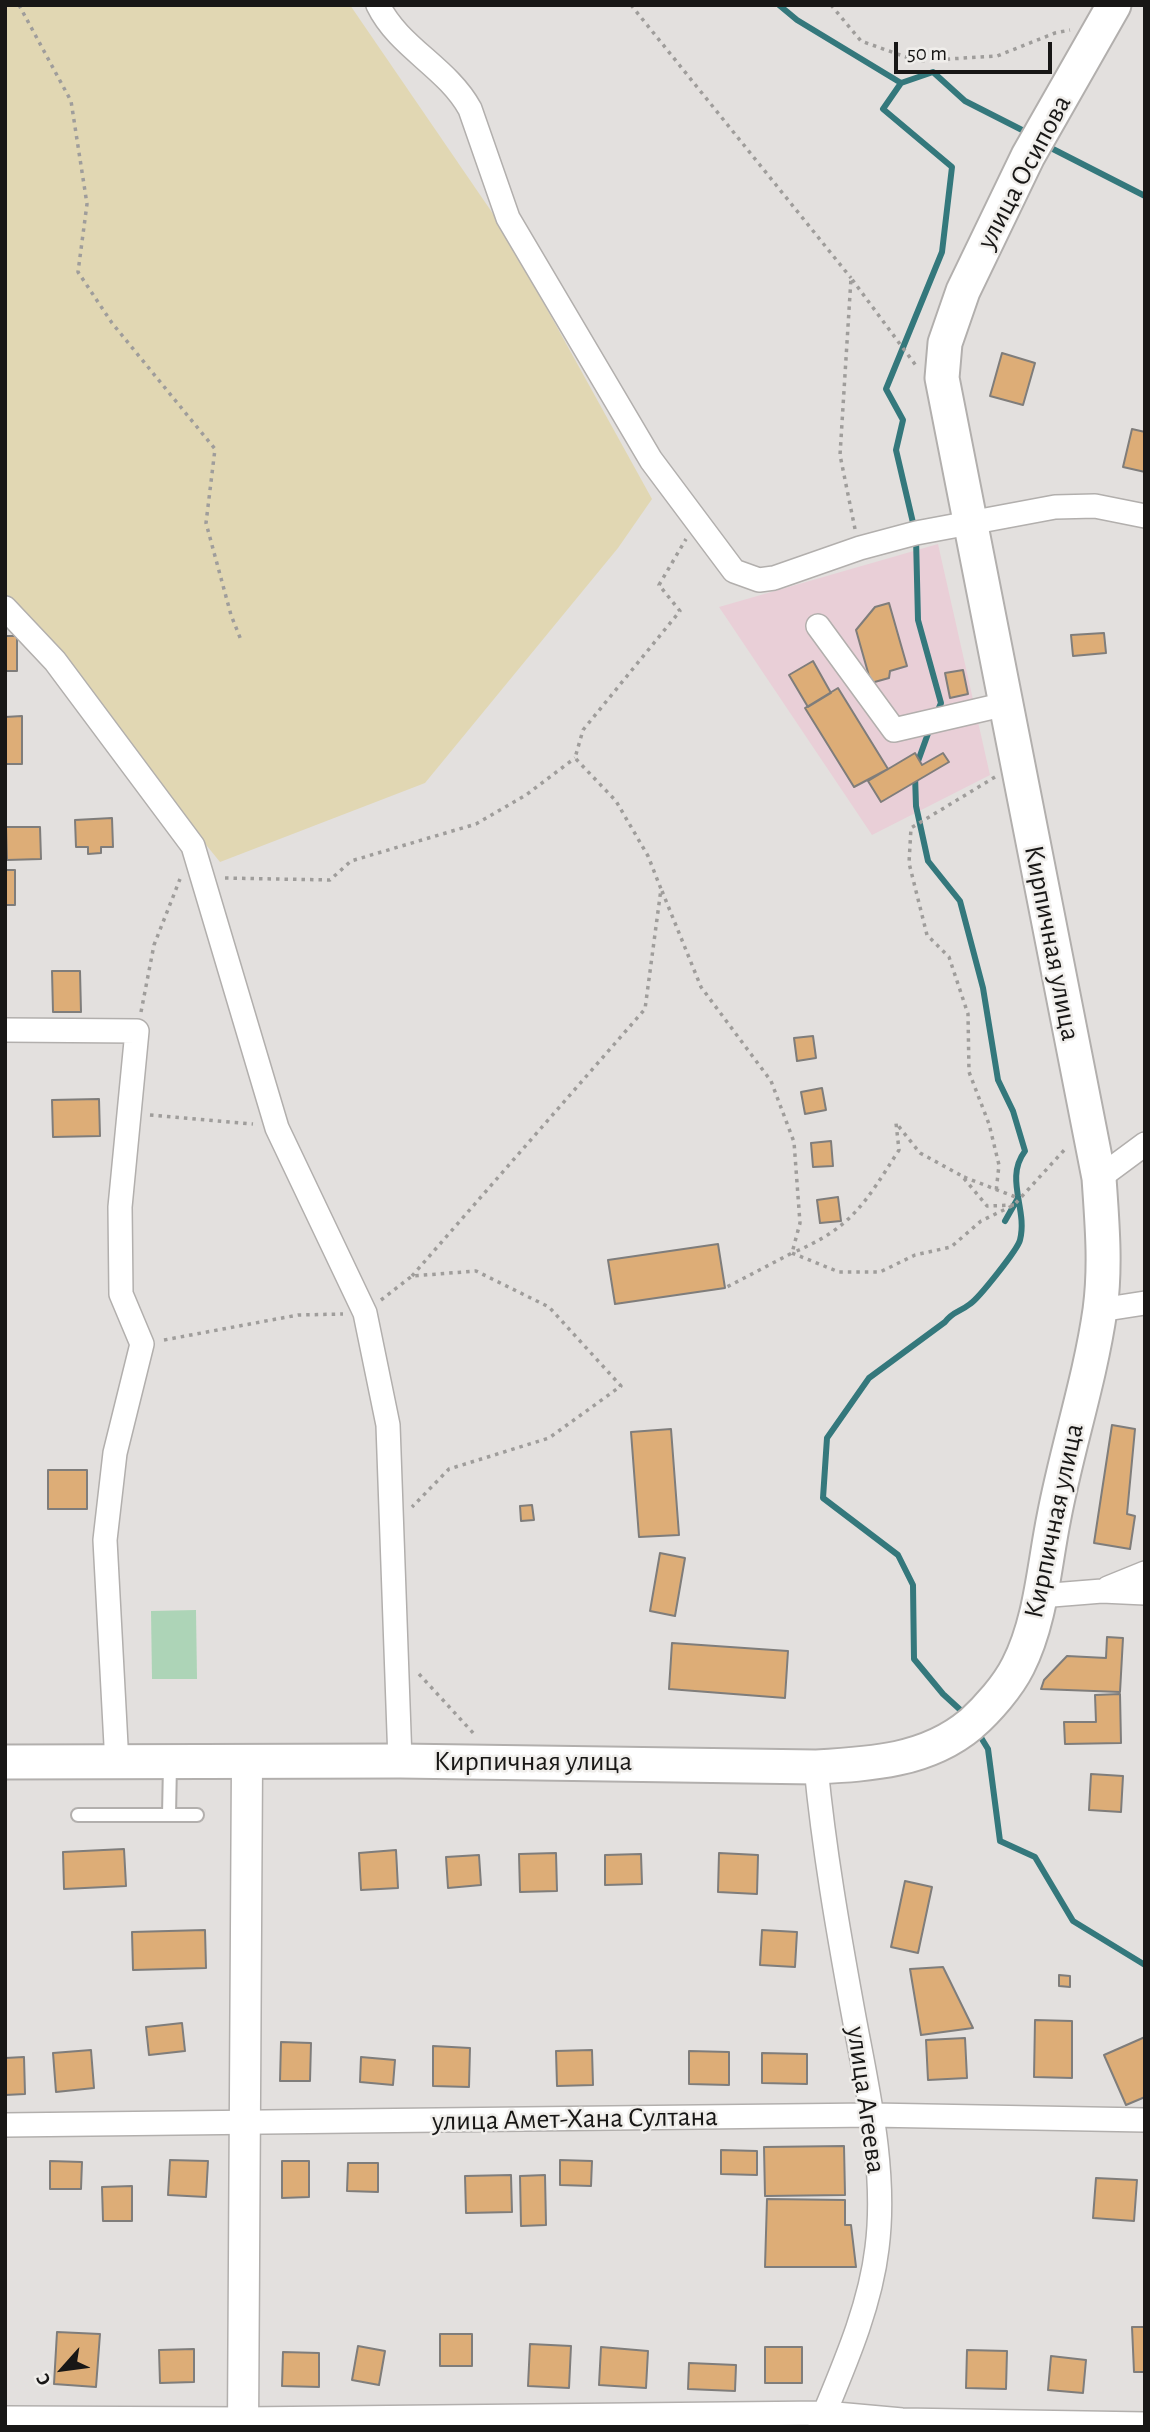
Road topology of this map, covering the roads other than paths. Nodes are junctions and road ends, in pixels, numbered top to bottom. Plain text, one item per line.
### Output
1 (378, 5) edge
2 (1109, 15) edge
3 (945, 343) joint
4 (1145, 516) edge
5 (972, 524) junction
6 (5, 608) edge
7 (818, 626) dead end
8 (1006, 704) junction
9 (5, 1030) edge
10 (1145, 1144) edge
11 (1099, 1178) junction
12 (1145, 1303) edge
13 (1100, 1310) junction
14 (1145, 1573) edge
15 (1102, 1591) junction
16 (1145, 1593) edge
17 (1040, 1596) junction
18 (400, 1761) junction
19 (5, 1762) edge
20 (247, 1763) junction
21 (117, 1764) junction
22 (170, 1764) junction
23 (816, 1767) junction
24 (78, 1815) dead end
25 (169, 1815) junction
26 (197, 1815) dead end
27 (872, 2115) junction
28 (1145, 2120) edge
29 (243, 2123) junction
30 (5, 2125) edge
31 (5, 2418) edge
32 (822, 2420) edge
33 (243, 2423) edge
34 (903, 2423) edge
35 (1145, 2424) edge

1 - 5 street
2 - 3 main road, улица Осипова
3 - 5 main road, Кирпичная улица
4 - 5 street
5 - 8 main road, Кирпичная улица
6 - 18 street
7 - 8 street
8 - 11 main road, Кирпичная улица
9 - 21 street
10 - 11 street
11 - 13 main road, Кирпичная улица
12 - 13 street
13 - 17 main road, Кирпичная улица
14 - 15 street
15 - 16 street
15 - 17 street
17 - 23 main road, Кирпичная улица
18 - 20 main road, Кирпичная улица
18 - 23 main road, Кирпичная улица
19 - 21 main road, Кирпичная улица
20 - 22 main road, Кирпичная улица
20 - 29 street
21 - 22 main road, Кирпичная улица
22 - 25 lane
23 - 27 street, улица Агеева
24 - 25 lane
25 - 26 lane
27 - 28 street, улица Амет-Хана Султана
27 - 29 street, улица Амет-Хана Султана
27 - 32 street, улица Агеева
29 - 30 street, улица Амет-Хана Султана
29 - 33 street
31 - 33 street
32 - 33 street
32 - 34 street
34 - 35 street

